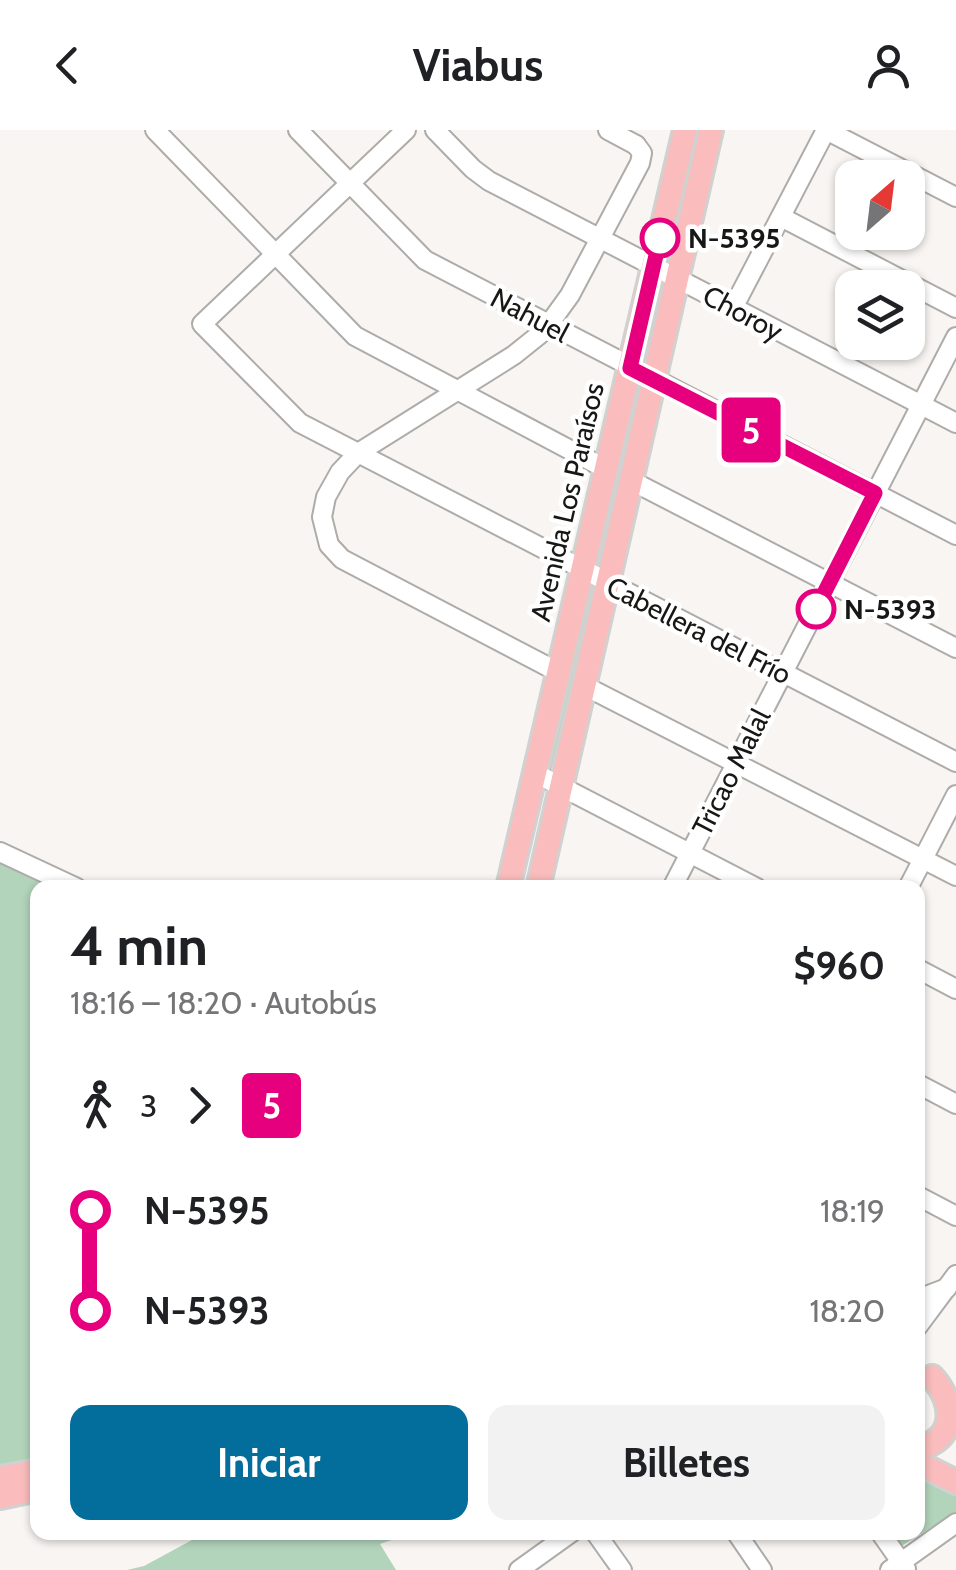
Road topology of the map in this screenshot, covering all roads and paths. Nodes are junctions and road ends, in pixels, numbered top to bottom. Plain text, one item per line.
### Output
1 (155, 130) edge
2 (298, 130) edge
3 (406, 130) edge
4 (436, 130) edge
5 (608, 130) edge
6 (685, 130) edge
7 (711, 130) edge
8 (826, 130) edge
9 (640, 138) edge
10 (349, 184) junction
11 (956, 197) edge
12 (780, 217) junction
13 (600, 239) junction
14 (275, 254) junction
15 (654, 267) junction
16 (677, 279) junction
17 (733, 308) junction
18 (956, 308) edge
19 (550, 325) junction
20 (956, 337) edge
21 (630, 368) junction
22 (654, 380) junction
23 (457, 391) junction
24 (921, 405) junction
25 (956, 423) edge
26 (358, 453) junction
27 (606, 468) junction
28 (630, 480) junction
29 (875, 493) junction
30 (956, 535) edge
31 (582, 570) junction
32 (606, 582) junction
33 (829, 583) junction
34 (956, 648) edge
35 (558, 672) junction
36 (782, 672) junction
37 (584, 685) junction
38 (736, 762) junction
39 (956, 762) edge
40 (534, 774) junction
41 (560, 787) junction
42 (956, 795) edge
43 (0, 852) edge
44 (689, 853) junction
45 (923, 859) junction
46 (956, 876) edge
47 (60, 880) edge
48 (510, 880) edge
49 (540, 880) edge
50 (676, 880) edge
51 (741, 880) edge
52 (912, 880) edge
53 (925, 973) edge
54 (956, 989) edge
55 (925, 1088) edge
56 (956, 1104) edge
57 (925, 1200) edge
58 (956, 1216) edge
59 (952, 1282) edge
60 (925, 1295) edge
61 (925, 1317) edge
62 (925, 1373) edge
63 (956, 1388) edge
64 (925, 1446) edge
65 (925, 1466) edge
66 (30, 1472) edge
67 (0, 1478) edge
68 (956, 1482) edge
69 (30, 1490) edge
70 (0, 1496) edge
71 (956, 1524) edge
72 (561, 1540) edge
73 (601, 1540) edge
74 (741, 1540) edge
75 (884, 1540) edge
76 (899, 1567) edge
77 (519, 1570) edge
78 (622, 1570) edge
79 (762, 1570) edge

1 - 14 street
2 - 10 street, Nahuel
3 - 10 street
4 - 13 street, Choroy
5 - 9 street
6 - 15 main road, Avenida Los Paraísos
7 - 16 main road, Avenida Los Paraísos
8 - 11 street
8 - 12 street
9 - 13 street
10 - 14 street
10 - 19 street, Nahuel
12 - 17 street
12 - 18 street
13 - 15 street, Choroy
13 - 19 street
14 - 23 street
14 - 26 street, Cabellera del Frío
15 - 16 street, Choroy
15 - 21 main road, Avenida Los Paraísos
16 - 17 street, Choroy
16 - 22 main road, Avenida Los Paraísos
17 - 24 street, Choroy
19 - 21 street, Nahuel
19 - 23 street
20 - 24 street, Tricao Malal
21 - 22 street, Nahuel
21 - 27 main road, Avenida Los Paraísos
22 - 28 main road, Avenida Los Paraísos
22 - 29 street, Nahuel
23 - 26 street
23 - 27 street
24 - 25 street, Choroy
24 - 29 street, Tricao Malal
26 - 31 street, Cabellera del Frío
26 - 35 street
27 - 31 main road, Avenida Los Paraísos
28 - 32 main road, Avenida Los Paraísos
28 - 33 street
29 - 30 street, Nahuel
29 - 33 street, Tricao Malal
31 - 32 street, Cabellera del Frío
31 - 35 main road, Avenida Los Paraísos
32 - 36 street, Cabellera del Frío
32 - 37 main road, Avenida Los Paraísos
33 - 34 street
33 - 36 street, Tricao Malal
35 - 40 main road, Avenida Los Paraísos
36 - 38 street, Tricao Malal
36 - 39 street, Cabellera del Frío
37 - 38 street
37 - 41 main road, Avenida Los Paraísos
38 - 44 street, Tricao Malal
38 - 45 street
40 - 41 street
40 - 48 main road, Avenida Los Paraísos
41 - 44 street
41 - 49 main road, Avenida Los Paraísos
42 - 45 street
43 - 47 street
44 - 50 street, Tricao Malal
44 - 51 street
45 - 46 street
45 - 52 street
53 - 54 street
55 - 56 street
57 - 58 street
59 - 60 street
59 - 61 street
62 - 63 main road
62 - 64 main road
65 - 68 main road
66 - 67 main road
69 - 70 main road
71 - 76 street
72 - 77 street
73 - 78 street
74 - 79 street
75 - 76 street

